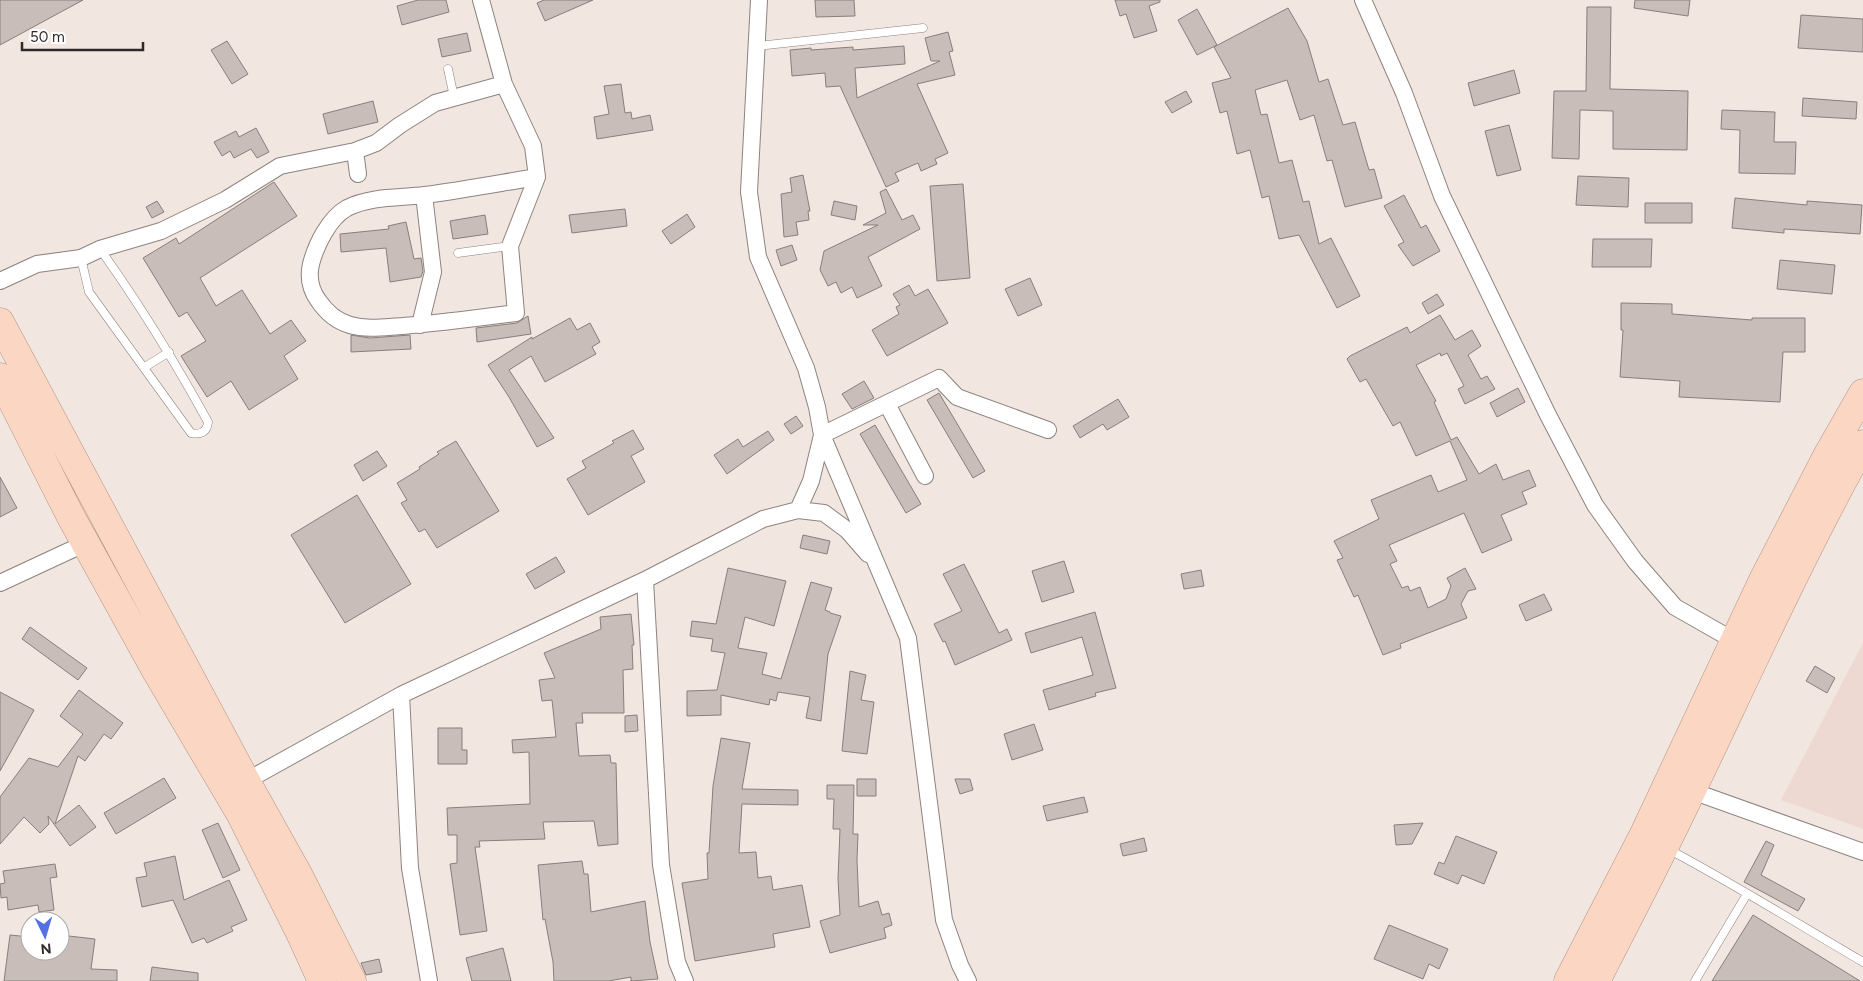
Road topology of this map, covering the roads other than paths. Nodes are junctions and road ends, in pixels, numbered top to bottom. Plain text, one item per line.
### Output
1 (481, 0) edge
2 (759, 0) edge
3 (1363, 0) edge
4 (923, 28) dead end
5 (758, 46) junction
6 (448, 69) dead end
7 (504, 84) junction
8 (454, 98) junction
9 (355, 151) junction
10 (358, 174) dead end
11 (537, 177) junction
12 (424, 195) junction
13 (510, 246) junction
14 (100, 249) junction
15 (458, 253) dead end
16 (81, 258) junction
17 (0, 282) edge
18 (0, 322) edge
19 (420, 324) junction
20 (169, 352) junction
21 (145, 367) junction
22 (0, 377) edge
23 (1863, 393) edge
24 (887, 404) junction
25 (1048, 430) dead end
26 (822, 435) junction
27 (1863, 444) edge
28 (925, 476) dead end
29 (798, 510) junction
30 (86, 543) junction
31 (879, 568) junction
32 (645, 580) junction
33 (0, 583) edge
34 (1734, 640) junction
35 (401, 695) junction
36 (246, 781) junction
37 (1692, 791) junction
38 (1665, 847) junction
39 (1863, 852) edge
40 (1747, 894) junction
41 (1863, 962) edge
42 (322, 981) edge
43 (352, 981) edge
44 (429, 981) edge
45 (685, 981) edge
46 (968, 981) edge
47 (1568, 981) edge
48 (1596, 981) edge
49 (1695, 981) edge

1 - 7 street
2 - 5 street
3 - 34 street
4 - 5 lane
5 - 26 street
6 - 8 lane
7 - 8 street
7 - 11 street
8 - 9 street
9 - 10 street
9 - 14 street
11 - 12 street
11 - 13 street
12 - 19 street
12 - 19 street
13 - 15 lane
13 - 19 street
14 - 16 street
14 - 20 lane
16 - 17 street
16 - 21 lane
18 - 36 highway
20 - 21 lane
20 - 21 lane
22 - 30 highway
23 - 34 highway
24 - 25 street
24 - 26 street
24 - 28 street
26 - 29 street
26 - 31 street
27 - 37 highway
29 - 31 street
29 - 32 street
30 - 33 street
30 - 42 highway
31 - 46 street
32 - 35 street
32 - 45 street
34 - 47 highway
35 - 36 street
35 - 44 street
36 - 43 highway
37 - 38 highway
37 - 39 street
38 - 40 lane
38 - 48 highway
40 - 41 lane
40 - 49 lane

